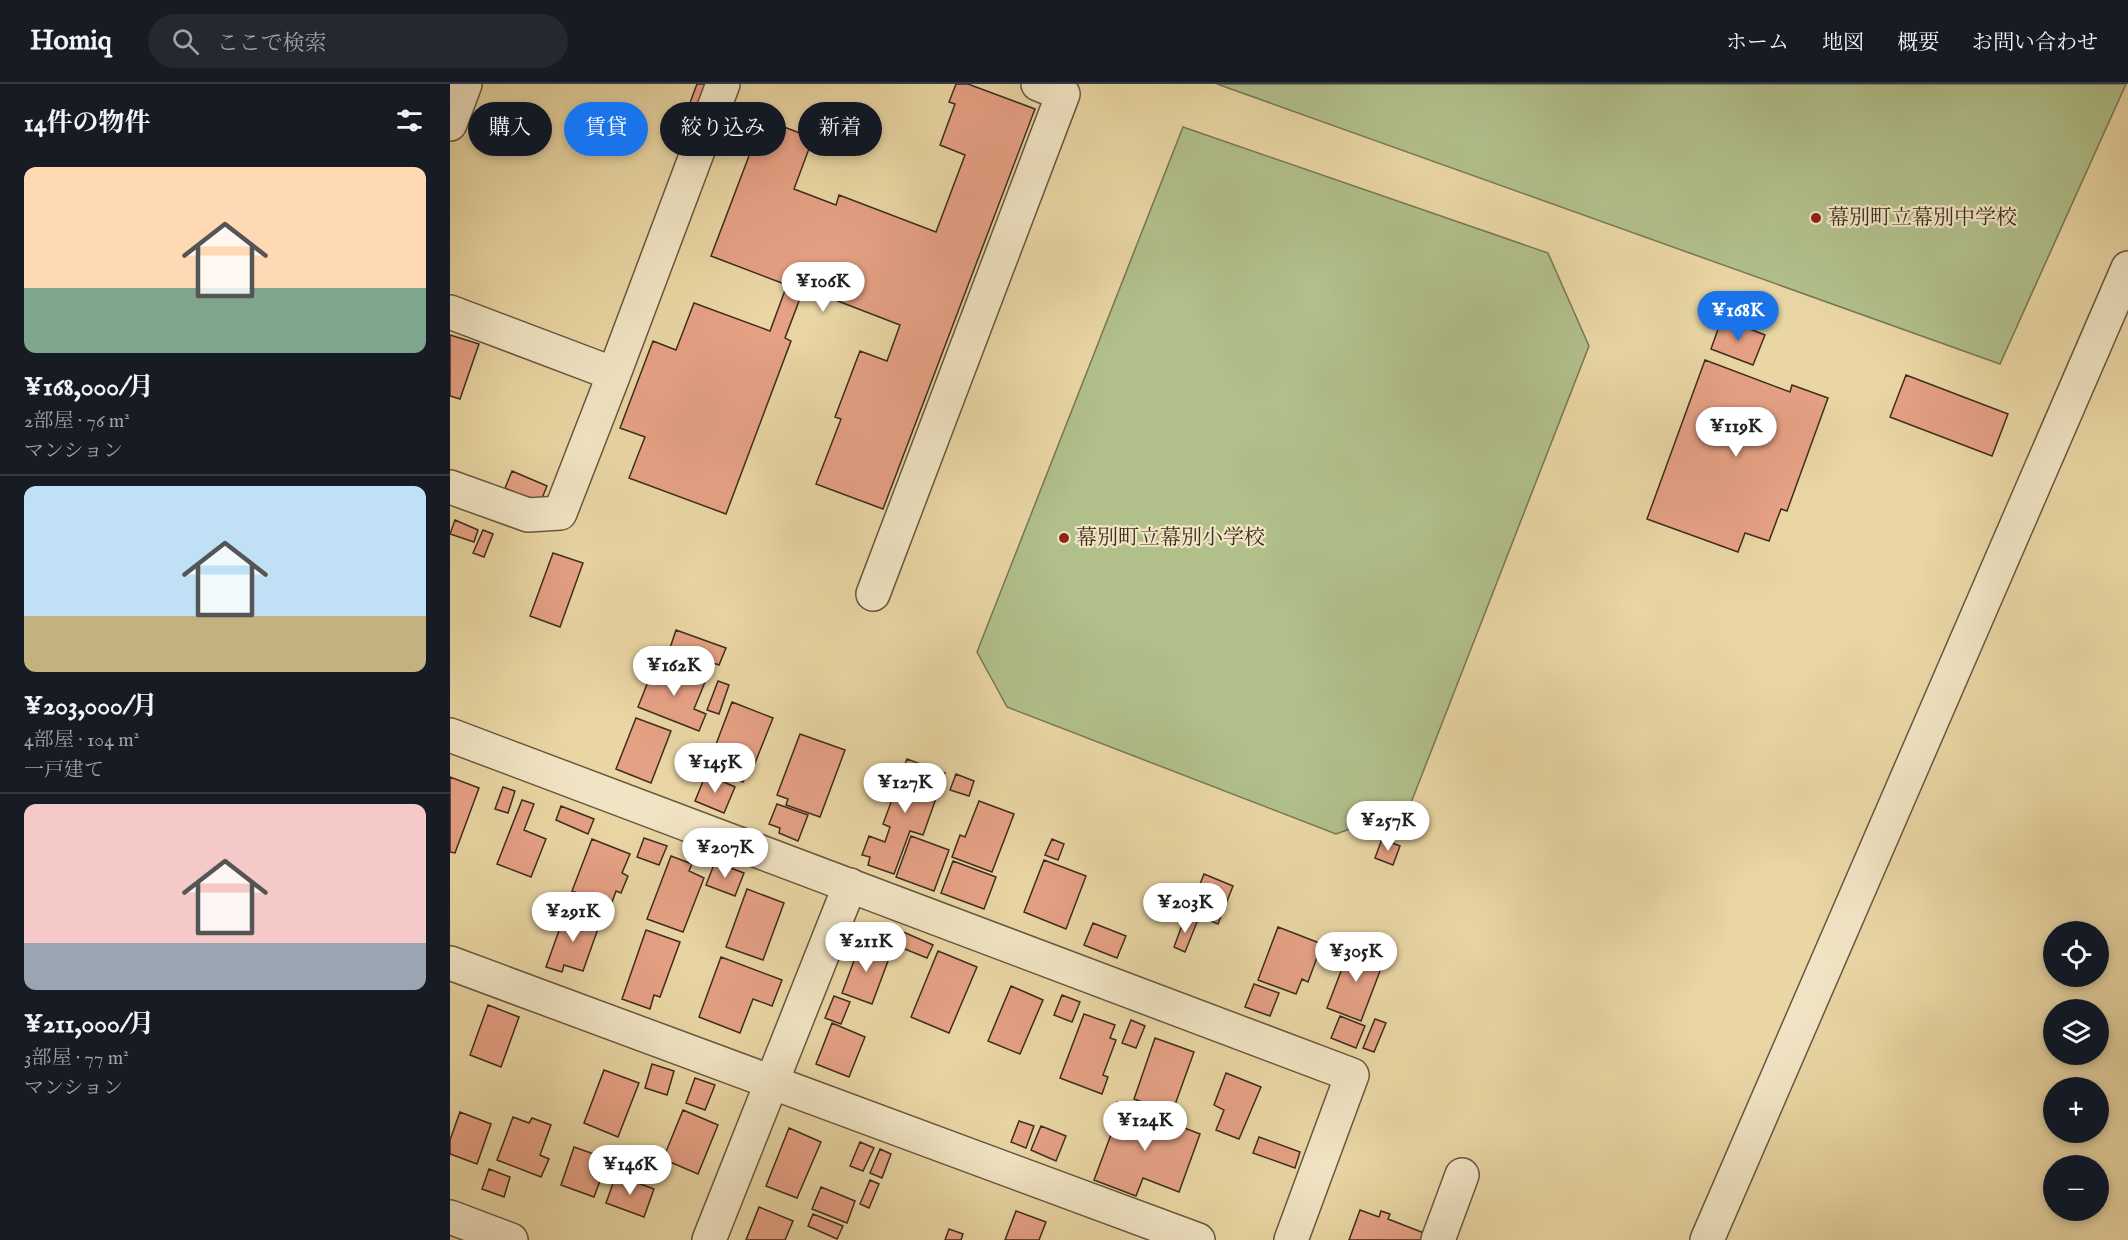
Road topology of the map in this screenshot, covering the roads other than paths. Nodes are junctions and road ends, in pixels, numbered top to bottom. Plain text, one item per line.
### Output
1 (465, 84) edge
2 (723, 84) edge
3 (1038, 84) edge
4 (450, 124) edge
5 (2128, 268) edge
6 (450, 312) edge
7 (614, 374) junction
8 (450, 487) edge
9 (873, 594) dead end
10 (450, 735) edge
11 (850, 885) junction
12 (450, 963) edge
13 (773, 1081) junction
14 (1462, 1175) dead end
15 (450, 1217) edge
16 (511, 1240) edge
17 (709, 1240) edge
18 (1198, 1240) edge
19 (1291, 1240) edge
20 (1438, 1240) edge
21 (1707, 1240) edge

1 - 4 street
2 - 7 street
3 - 9 street
5 - 21 street
6 - 7 street
7 - 8 street
10 - 11 street
11 - 13 street
11 - 19 street
12 - 13 street
13 - 17 street
13 - 18 street
14 - 20 street
15 - 16 street

